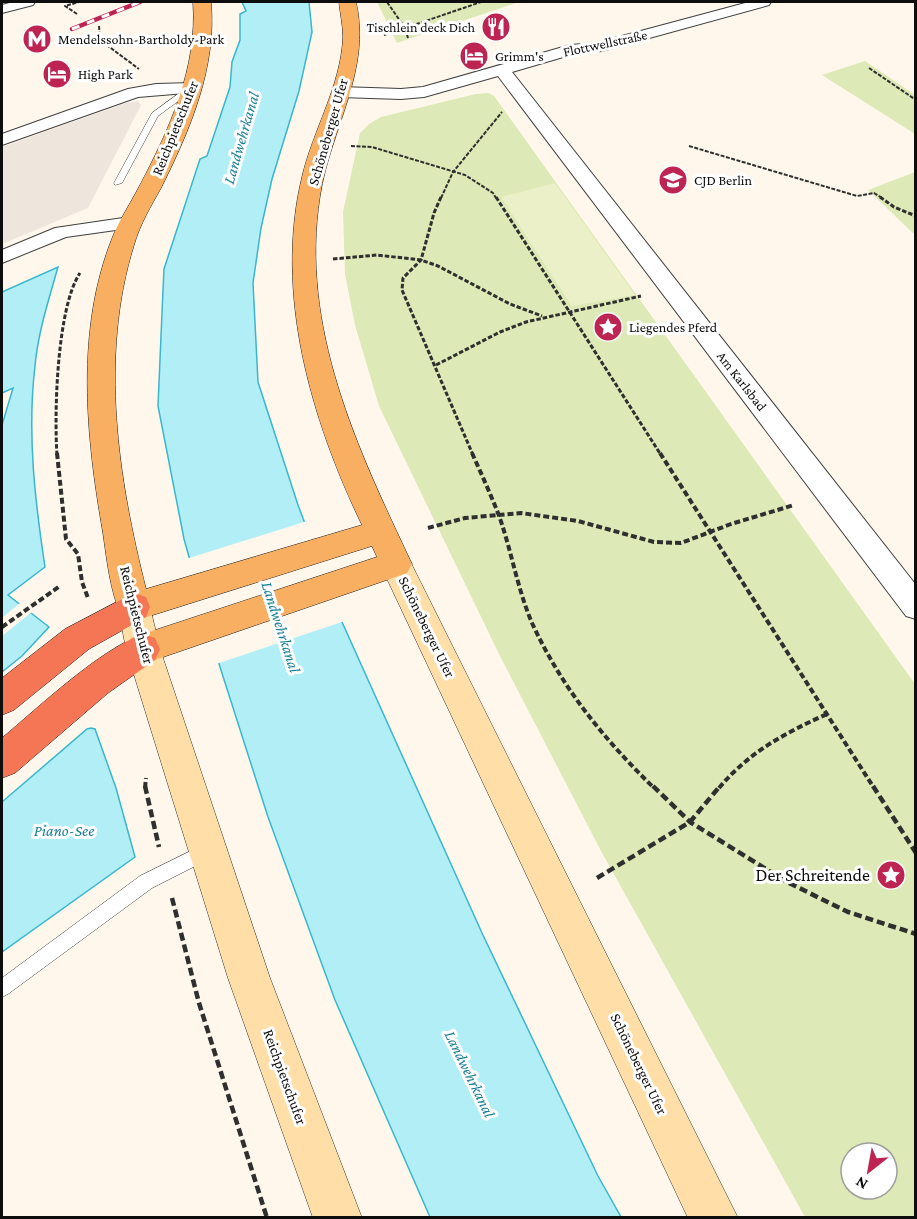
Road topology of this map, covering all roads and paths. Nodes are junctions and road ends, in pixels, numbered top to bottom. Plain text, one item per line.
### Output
1 (28, 2) edge
2 (79, 2) edge
3 (202, 2) edge
4 (347, 2) edge
5 (388, 2) edge
6 (481, 2) edge
7 (764, 2) edge
8 (379, 6) dead end
9 (2, 9) edge
10 (77, 14) dead end
11 (99, 26) dead end
12 (405, 28) junction
13 (384, 35) dead end
14 (408, 38) dead end
15 (869, 68) dead end
16 (501, 69) junction
17 (143, 72) dead end
18 (192, 88) junction
19 (340, 92) junction
20 (915, 100) edge
21 (503, 111) dead end
22 (2, 140) edge
23 (350, 146) dead end
24 (689, 146) dead end
25 (453, 172) junction
26 (118, 183) dead end
27 (915, 216) edge
28 (130, 223) junction
29 (2, 257) edge
30 (346, 257) dead end
31 (421, 260) junction
32 (85, 266) dead end
33 (643, 296) dead end
34 (570, 312) junction
35 (542, 316) junction
36 (436, 365) junction
37 (794, 505) dead end
38 (498, 513) junction
39 (428, 528) dead end
40 (381, 531) junction
41 (710, 531) junction
42 (396, 564) junction
43 (80, 571) dead end
44 (60, 586) dead end
45 (134, 606) junction
46 (915, 607) edge
47 (2, 627) edge
48 (144, 649) junction
49 (2, 699) edge
50 (827, 714) junction
51 (2, 761) edge
52 (147, 768) dead end
53 (690, 822) junction
54 (209, 850) junction
55 (915, 853) edge
56 (165, 872) junction
57 (597, 878) dead end
58 (915, 934) edge
59 (2, 988) edge
60 (267, 1218) edge
61 (338, 1218) edge
62 (714, 1218) edge

1 - 9 street
2 - 10 path
3 - 18 main road, Reichpietschufer
4 - 19 main road, Schöneberger Ufer
5 - 8 path
5 - 12 path
6 - 12 path
7 - 16 street, Flottwellstraße
11 - 17 path
12 - 13 path
12 - 14 path
15 - 20 path
16 - 19 street, Flottwellstraße
16 - 46 street, Am Karlsbad
18 - 22 street
18 - 26 lane
18 - 28 main road, Reichpietschufer
19 - 40 main road, Schöneberger Ufer
21 - 25 path
23 - 25 path
24 - 27 path
25 - 31 path
25 - 34 path
28 - 29 street
28 - 45 main road, Reichpietschufer
30 - 31 path
31 - 35 path
31 - 36 path
32 - 43 path
33 - 34 path
34 - 35 path
34 - 41 path
35 - 36 path
36 - 38 path
37 - 41 path
38 - 39 path
38 - 41 path
38 - 53 path
40 - 42 main road, Schöneberger Ufer
40 - 45 main road
41 - 50 path
42 - 48 main road
42 - 62 main road, Schöneberger Ufer
44 - 47 path
45 - 48 main road, Reichpietschufer
45 - 49 highway
48 - 51 highway
48 - 54 main road, Reichpietschufer
50 - 53 path
50 - 55 path
52 - 56 path
53 - 57 path
53 - 58 path
54 - 56 lane
54 - 61 main road, Reichpietschufer
56 - 59 lane
56 - 60 path

